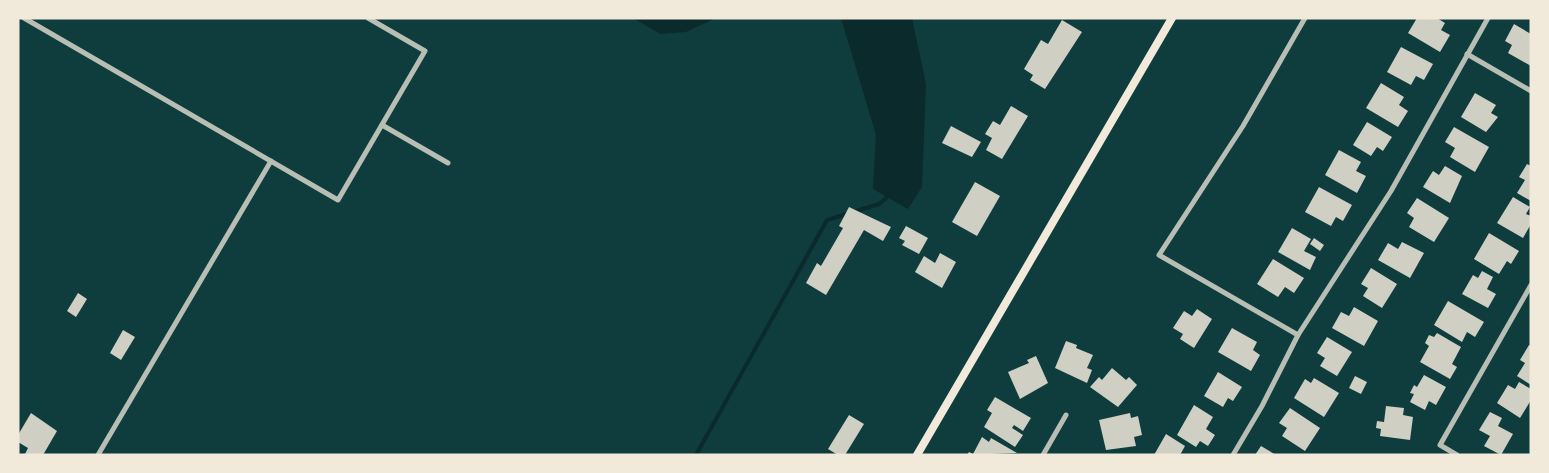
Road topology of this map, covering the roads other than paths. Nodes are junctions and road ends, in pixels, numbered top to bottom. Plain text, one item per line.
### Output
1 (24, 18) edge
2 (368, 18) edge
3 (1172, 18) edge
4 (1305, 18) edge
5 (1488, 18) edge
6 (1467, 54) junction
7 (1531, 91) edge
8 (382, 125) junction
9 (271, 161) junction
10 (448, 163) dead end
11 (1531, 285) edge
12 (1298, 335) junction
13 (1066, 415) dead end
14 (98, 455) edge
15 (917, 455) edge
16 (1043, 455) edge
17 (1233, 455) edge
18 (1457, 455) edge

1 - 9 street
2 - 8 street
3 - 15 main road
4 - 12 street
5 - 6 street
6 - 7 street
6 - 12 street
8 - 9 street
8 - 10 street
9 - 14 street
11 - 18 street
12 - 17 street
13 - 16 street

